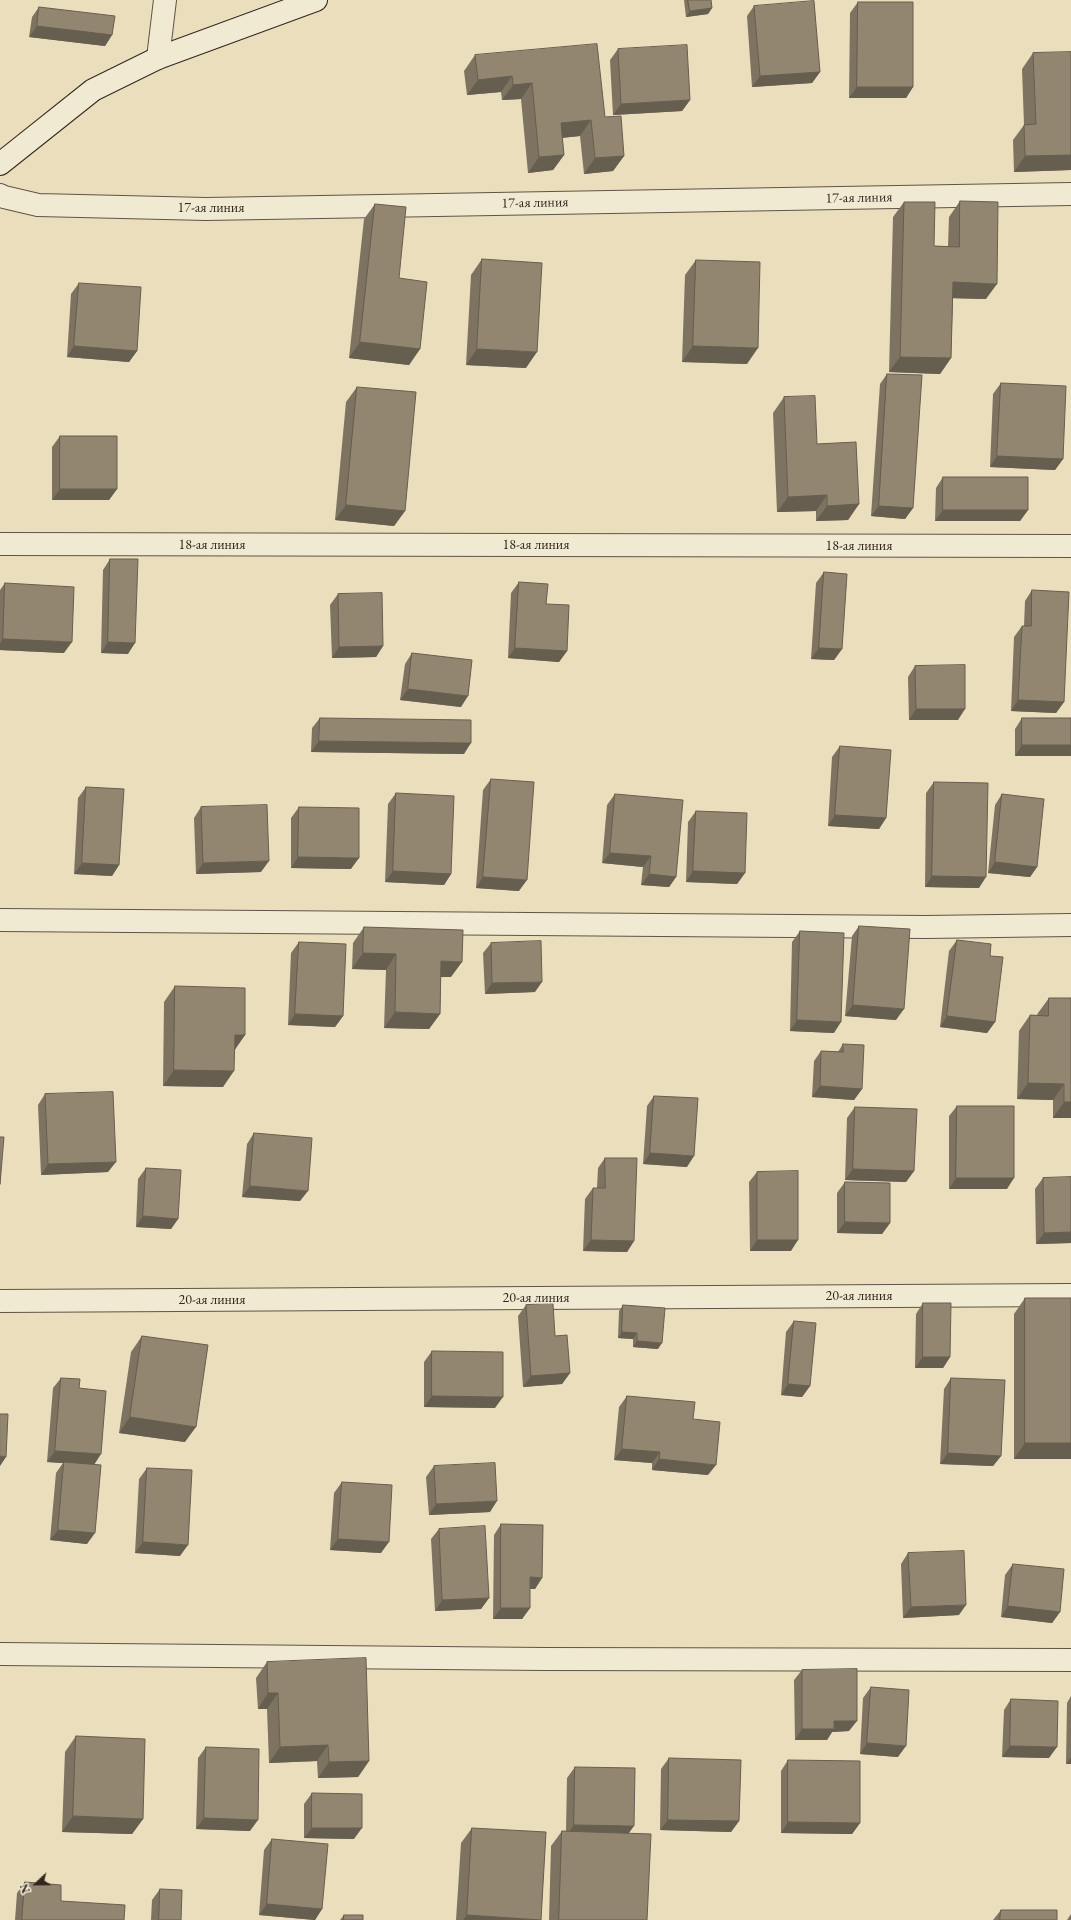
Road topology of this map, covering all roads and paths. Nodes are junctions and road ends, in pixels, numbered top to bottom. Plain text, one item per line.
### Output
1 (165, 0) edge
2 (316, 0) edge
3 (158, 58) junction
4 (0, 164) edge
5 (0, 194) edge
6 (1071, 194) edge
7 (0, 544) edge
8 (1071, 546) edge
9 (0, 920) edge
10 (1071, 925) edge
11 (1071, 1295) edge
12 (0, 1301) edge
13 (0, 1654) edge
14 (1071, 1660) edge

1 - 3 street
2 - 3 street
3 - 4 street
5 - 6 street, 17-ая линия
7 - 8 street, 18-ая линия
9 - 10 street
11 - 12 street, 20-ая линия
13 - 14 street

